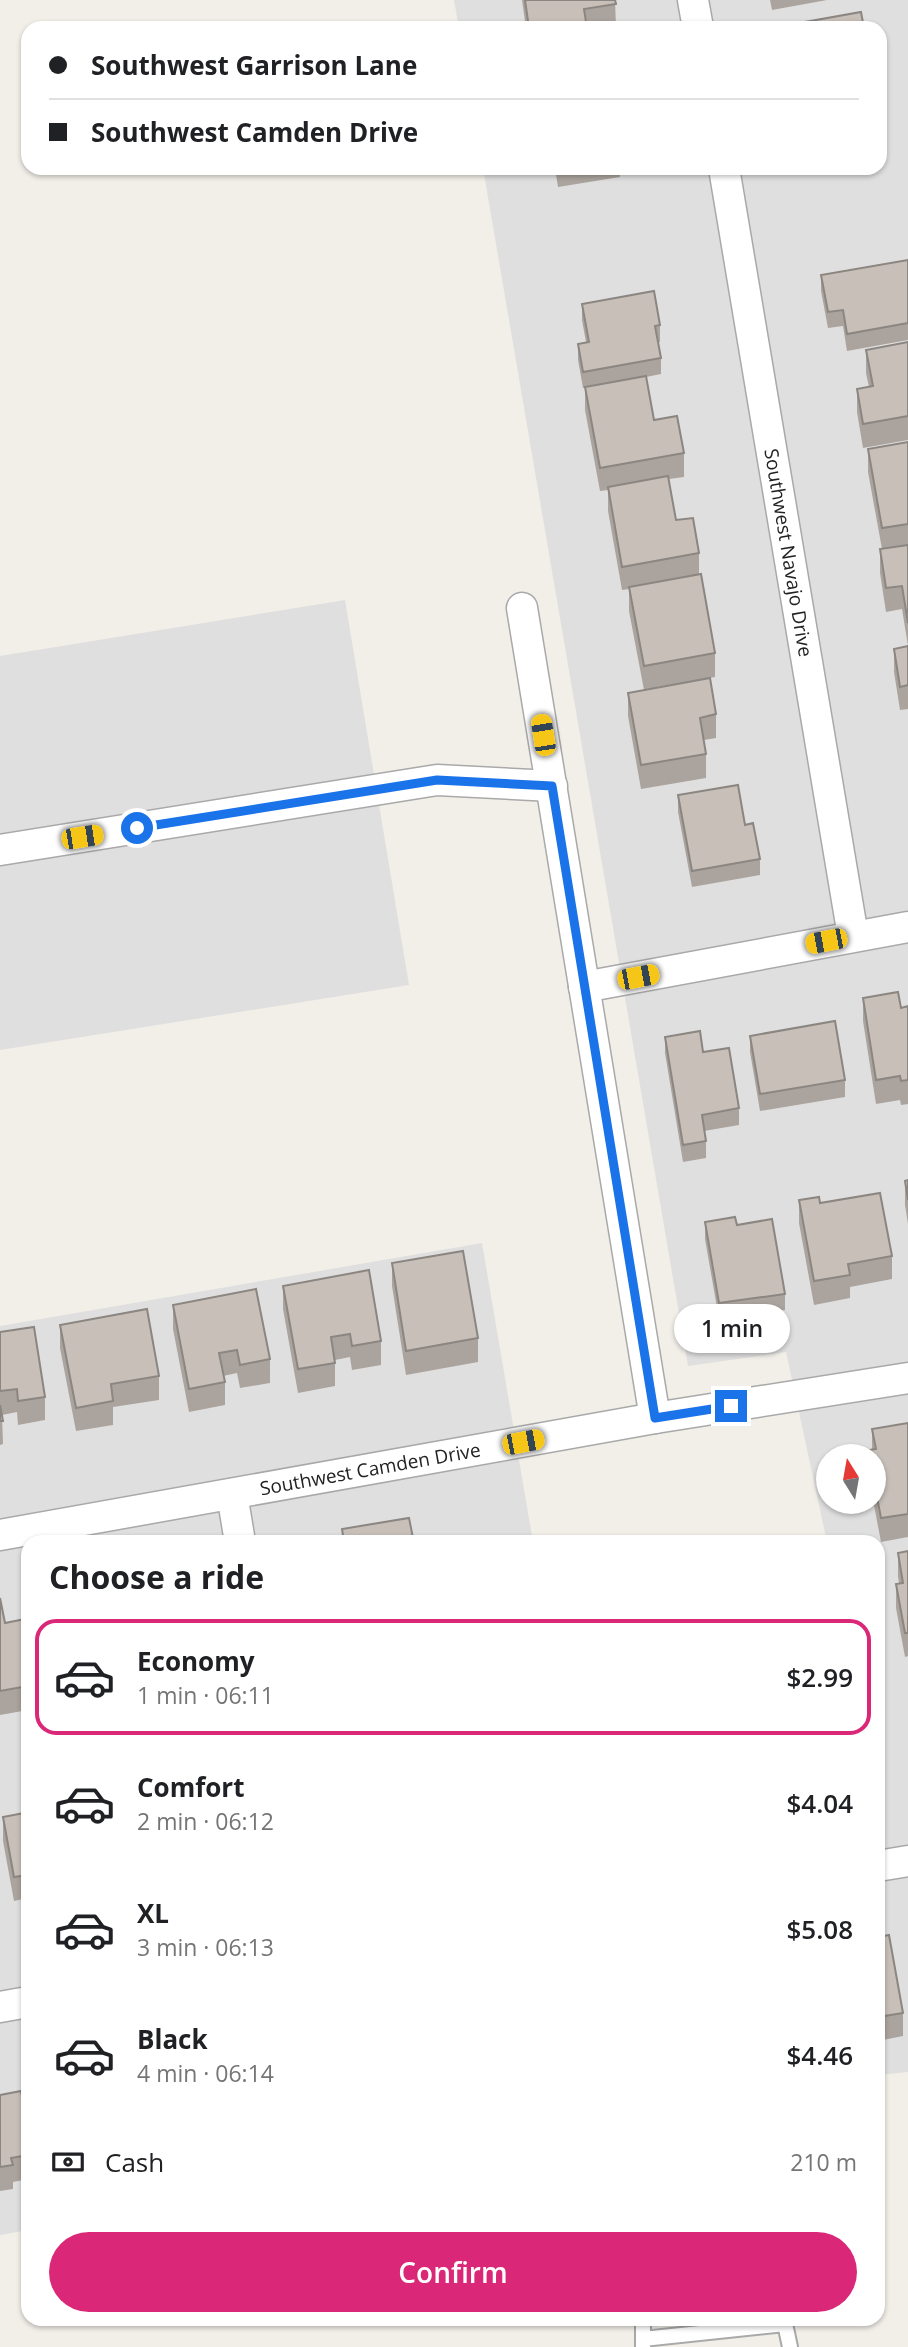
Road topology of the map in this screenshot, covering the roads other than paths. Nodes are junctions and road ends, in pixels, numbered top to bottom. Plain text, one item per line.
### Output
1 (693, 0) edge
2 (697, 21) edge
3 (725, 175) edge
4 (522, 608) dead end
5 (552, 786) junction
6 (0, 850) edge
7 (908, 927) edge
8 (853, 936) junction
9 (584, 987) junction
10 (908, 1378) edge
11 (655, 1418) junction
12 (232, 1494) junction
13 (0, 1535) edge
14 (239, 1535) edge
15 (908, 1861) edge
16 (885, 1865) edge
17 (21, 2003) edge
18 (0, 2007) edge
19 (752, 2326) edge
20 (785, 2326) edge
21 (643, 2343) edge
22 (790, 2347) edge

1 - 2 street
3 - 8 street, Southwest Navajo Drive
4 - 5 street
5 - 6 street
5 - 9 street
7 - 8 street
8 - 9 street
9 - 11 street
10 - 11 street, Southwest Camden Drive
11 - 12 street, Southwest Camden Drive
12 - 13 street, Southwest Camden Drive
12 - 14 street
15 - 16 street
17 - 18 street
19 - 21 lane
20 - 22 lane

